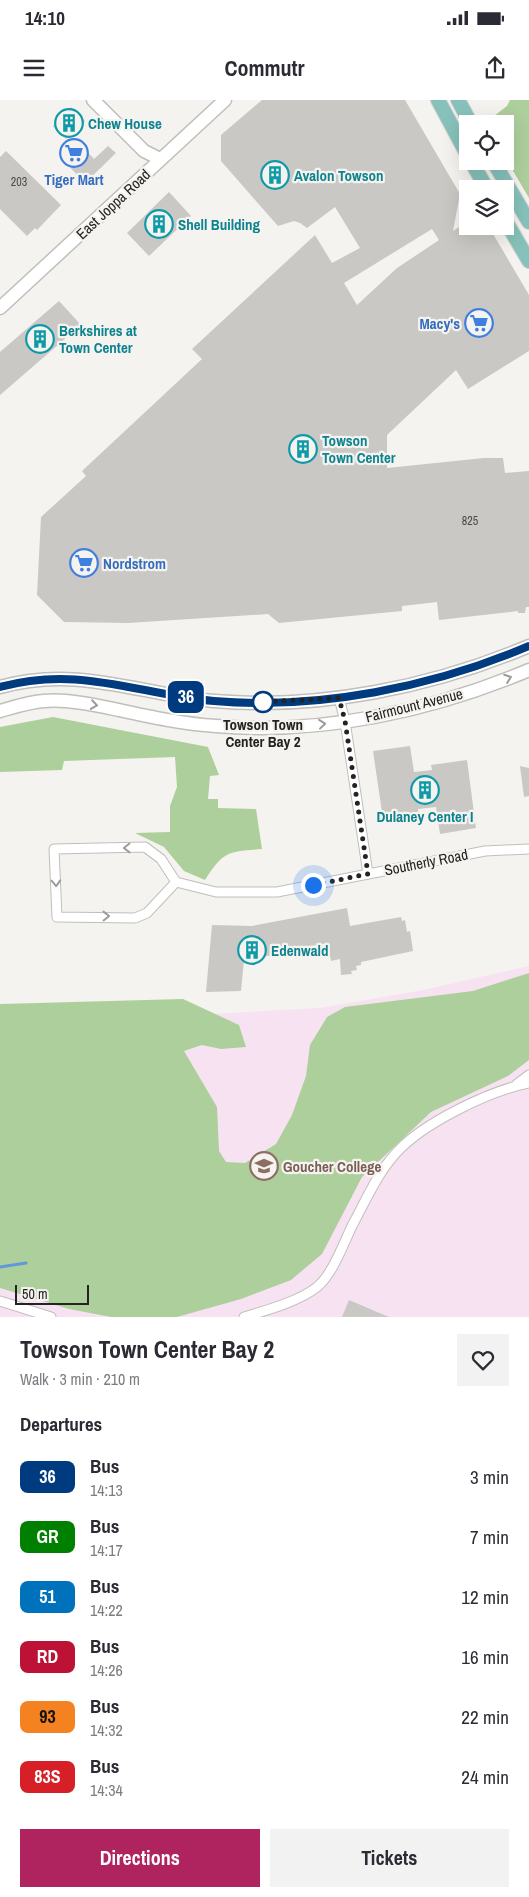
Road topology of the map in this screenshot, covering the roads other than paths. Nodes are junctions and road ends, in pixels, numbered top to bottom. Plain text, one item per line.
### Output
1 (94, 100) edge
2 (225, 100) edge
3 (438, 100) edge
4 (458, 100) edge
5 (466, 115) edge
6 (459, 139) edge
7 (160, 158) junction
8 (499, 170) edge
9 (529, 222) edge
10 (514, 235) edge
11 (529, 261) edge
12 (0, 308) edge
13 (529, 646) edge
14 (529, 670) edge
15 (0, 687) edge
16 (339, 698) junction
17 (0, 711) edge
18 (345, 721) junction
19 (529, 849) edge
20 (368, 874) junction
21 (176, 882) junction
22 (529, 1075) edge
23 (529, 1083) edge
24 (515, 1086) junction
25 (0, 1301) edge
26 (50, 1317) edge
27 (244, 1317) edge

1 - 7 main road
2 - 7 main road, East Joppa Road
3 - 6 main road
4 - 5 main road
7 - 12 main road, East Joppa Road
8 - 9 main road
10 - 11 main road
13 - 16 main road, Fairmount Avenue
18 -> 14 main road, Fairmount Avenue
15 - 16 main road, Fairmount Avenue
16 - 18 street
17 -> 18 main road, Fairmount Avenue
18 - 20 street
19 - 20 street, Southerly Road
20 - 21 street, Southerly Road
21 -> 21 street
22 - 24 street
23 - 24 street
24 - 27 street
25 - 26 street

